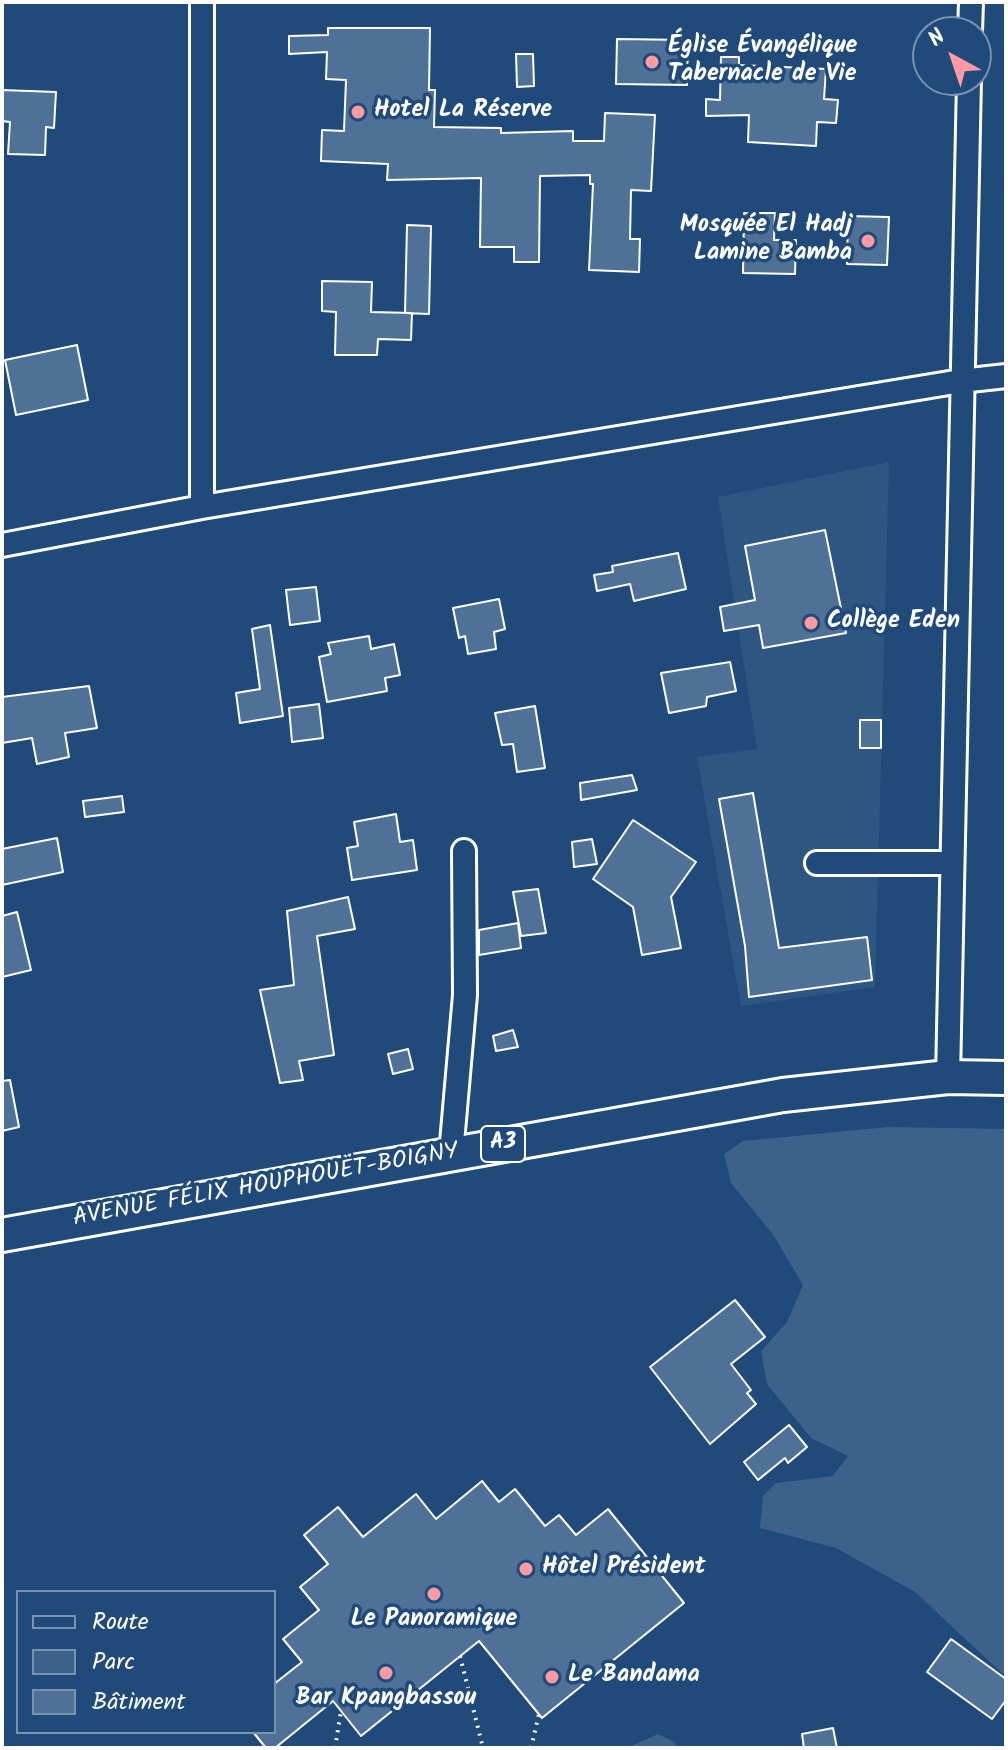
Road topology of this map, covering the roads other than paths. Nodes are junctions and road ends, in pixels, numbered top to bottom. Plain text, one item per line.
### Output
1 (202, 2) edge
2 (969, 96) edge
3 (1006, 376) edge
4 (961, 381) junction
5 (202, 507) junction
6 (2, 545) edge
7 (464, 851) dead end
8 (817, 863) dead end
9 (952, 863) junction
10 (948, 1077) junction
11 (1006, 1078) edge
12 (451, 1154) junction
13 (2, 1235) edge

1 - 5 street
2 - 4 street
3 - 4 street
4 - 5 street
4 - 9 street
5 - 6 street
7 - 12 street
8 - 9 street
9 - 10 street
10 - 11 highway, AVENUE FÉLIX HOUPHOUËT-BOIGNY / A3
10 - 12 highway, AVENUE FÉLIX HOUPHOUËT-BOIGNY / A3
12 - 13 highway, AVENUE FÉLIX HOUPHOUËT-BOIGNY / A3

